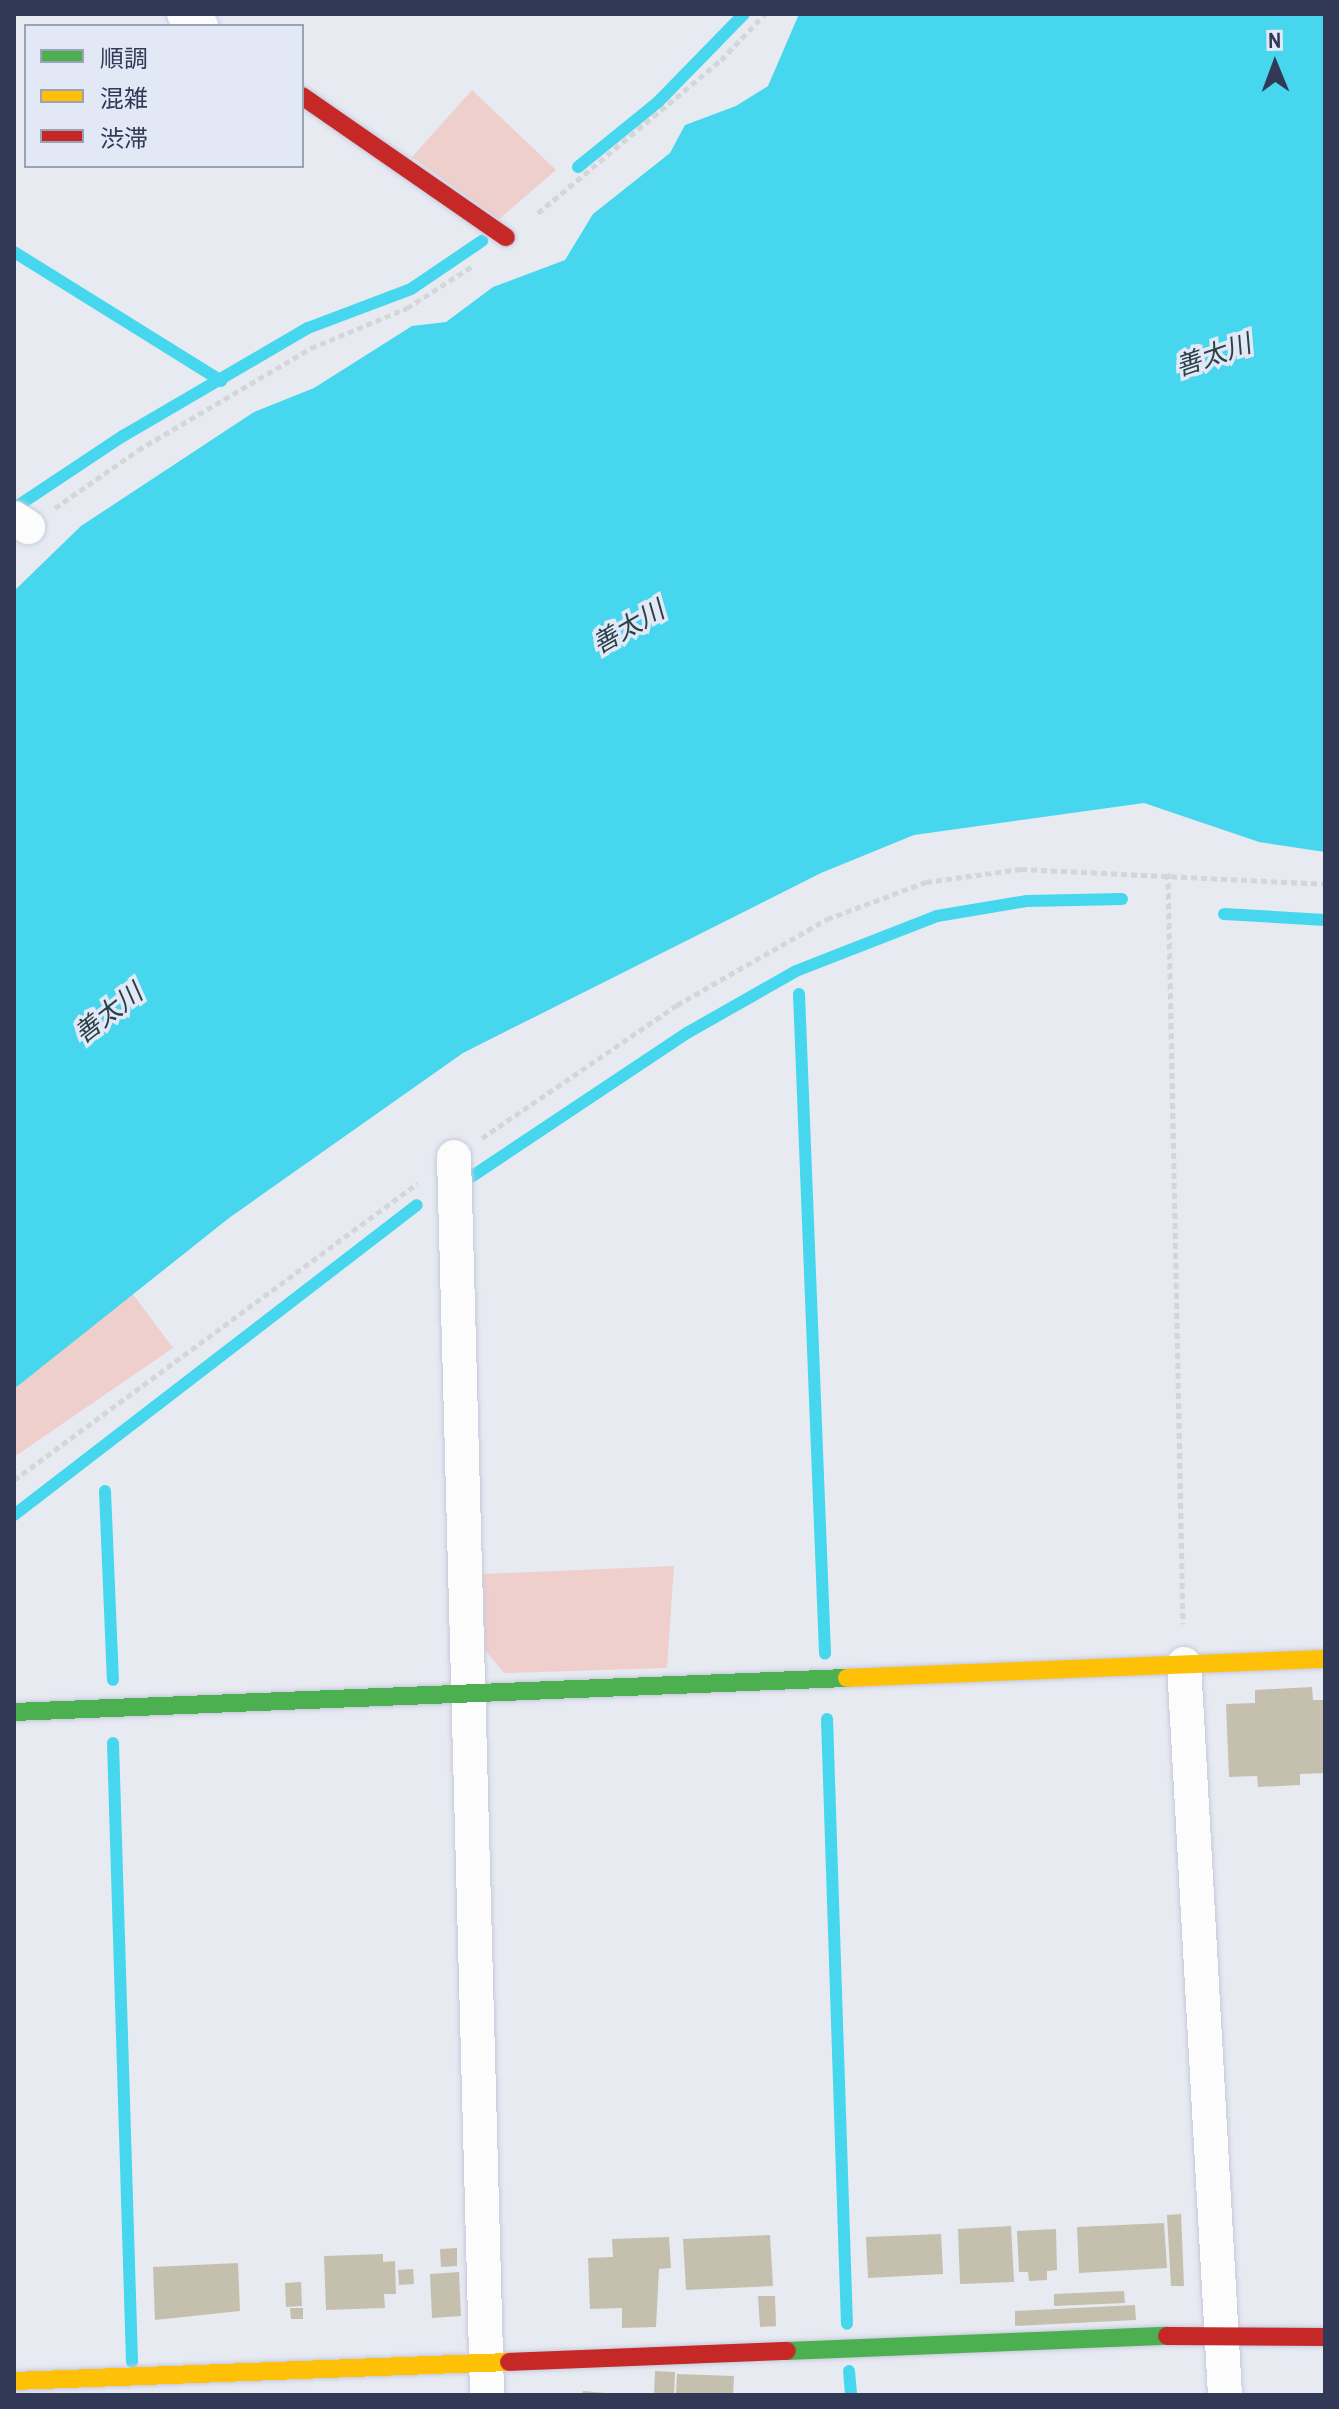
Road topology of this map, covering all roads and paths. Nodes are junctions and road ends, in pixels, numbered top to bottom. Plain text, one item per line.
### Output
1 (765, 14) edge
2 (304, 97) edge
3 (506, 237) junction
4 (21, 523) edge
5 (1168, 873) junction
6 (1325, 884) edge
7 (454, 1157) junction
8 (14, 1480) edge
9 (1325, 1659) edge
10 (1184, 1664) junction
11 (468, 1697) junction
12 (14, 1712) edge
13 (1223, 2334) junction
14 (1325, 2337) edge
15 (487, 2379) edge
16 (14, 2381) edge
17 (1225, 2395) edge

1 - 3 path
2 - 3 street
3 - 4 path
5 - 6 path
5 - 7 path
5 - 10 path
7 - 8 path
7 - 11 street
9 - 10 street
10 - 11 street
10 - 13 street
11 - 12 street
11 - 15 street
13 - 14 street
13 - 15 street
13 - 17 street
15 - 16 street

